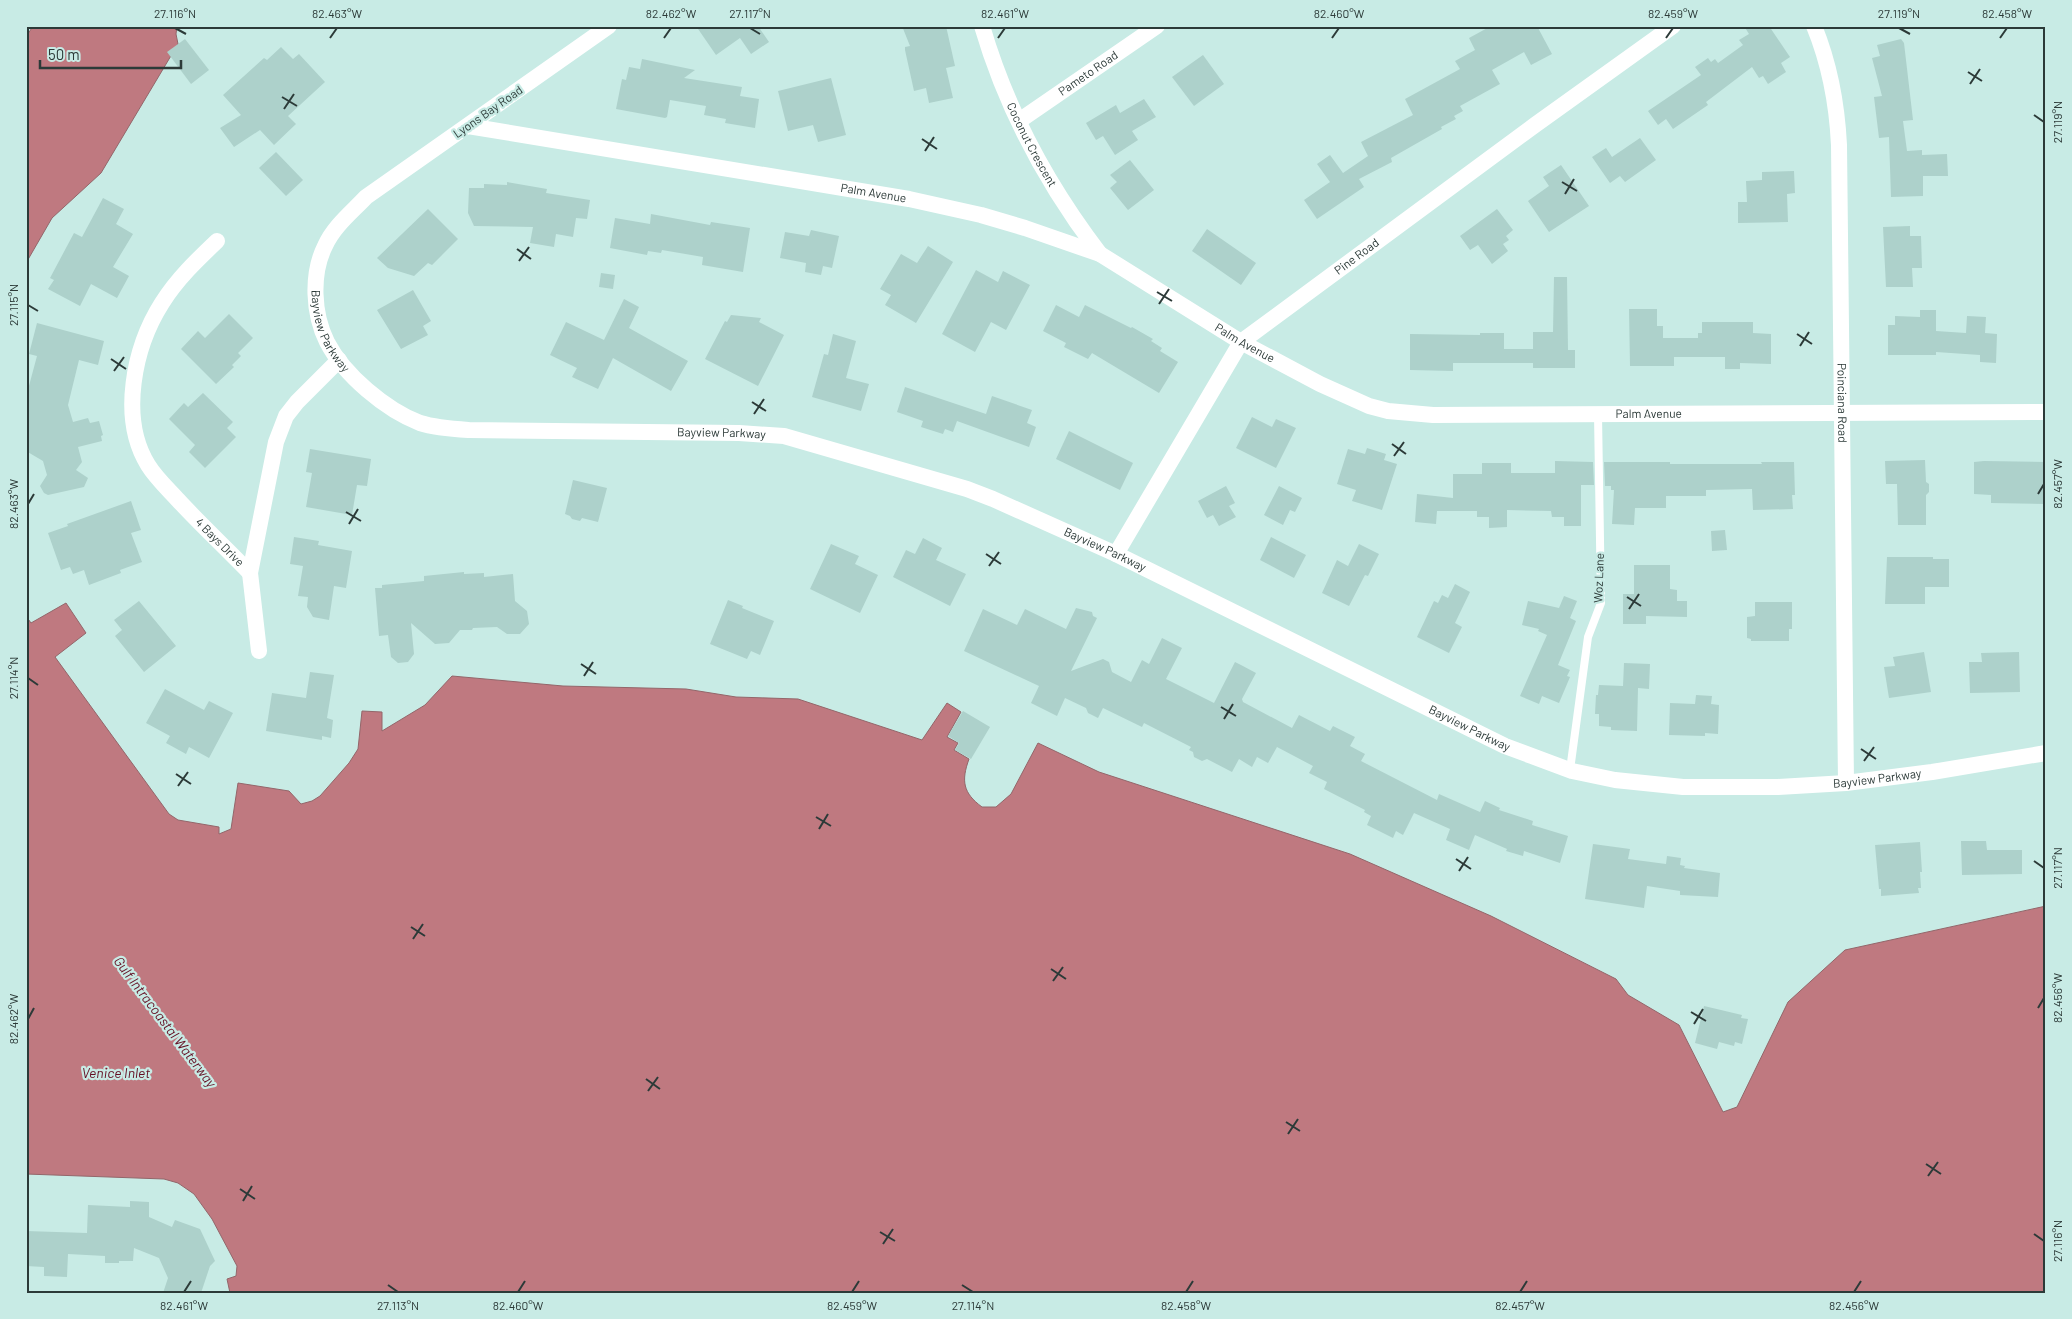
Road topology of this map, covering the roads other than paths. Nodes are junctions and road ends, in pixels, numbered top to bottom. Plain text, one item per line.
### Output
1 (609, 26) edge
2 (982, 26) edge
3 (1157, 26) edge
4 (1673, 26) edge
5 (1814, 26) edge
6 (1019, 121) junction
7 (468, 126) junction
8 (366, 197) joint
9 (217, 240) dead end
10 (1100, 254) junction
11 (1241, 342) junction
12 (339, 360) junction
13 (2046, 412) edge
14 (1841, 413) junction
15 (1598, 414) junction
16 (1116, 554) junction
17 (250, 573) junction
18 (259, 651) dead end
19 (2046, 753) edge
20 (1570, 770) junction
21 (1846, 783) junction

1 - 7 street, Lyons Bay Road
2 - 6 street, Coconut Crescent
3 - 6 street, Pameto Road
4 - 11 street, Pine Road
5 - 14 street, Poinciana Road
6 - 10 street, Coconut Crescent
7 - 8 street, Lyons Bay Road
7 - 10 street, Palm Avenue
8 - 12 street, Bayview Parkway
9 - 17 street, 4 Bays Drive
10 - 11 street, Palm Avenue
11 - 15 street, Palm Avenue
11 - 16 street, Pine Road
12 - 16 street, Bayview Parkway
12 - 17 street, 4 Bays Drive
13 - 14 street, Palm Avenue
14 - 15 street, Palm Avenue
14 - 21 street, Poinciana Road
15 - 20 lane, Woz Lane
16 - 20 street, Bayview Parkway
17 - 18 street
19 - 21 street, Bayview Parkway
20 - 21 street, Bayview Parkway

